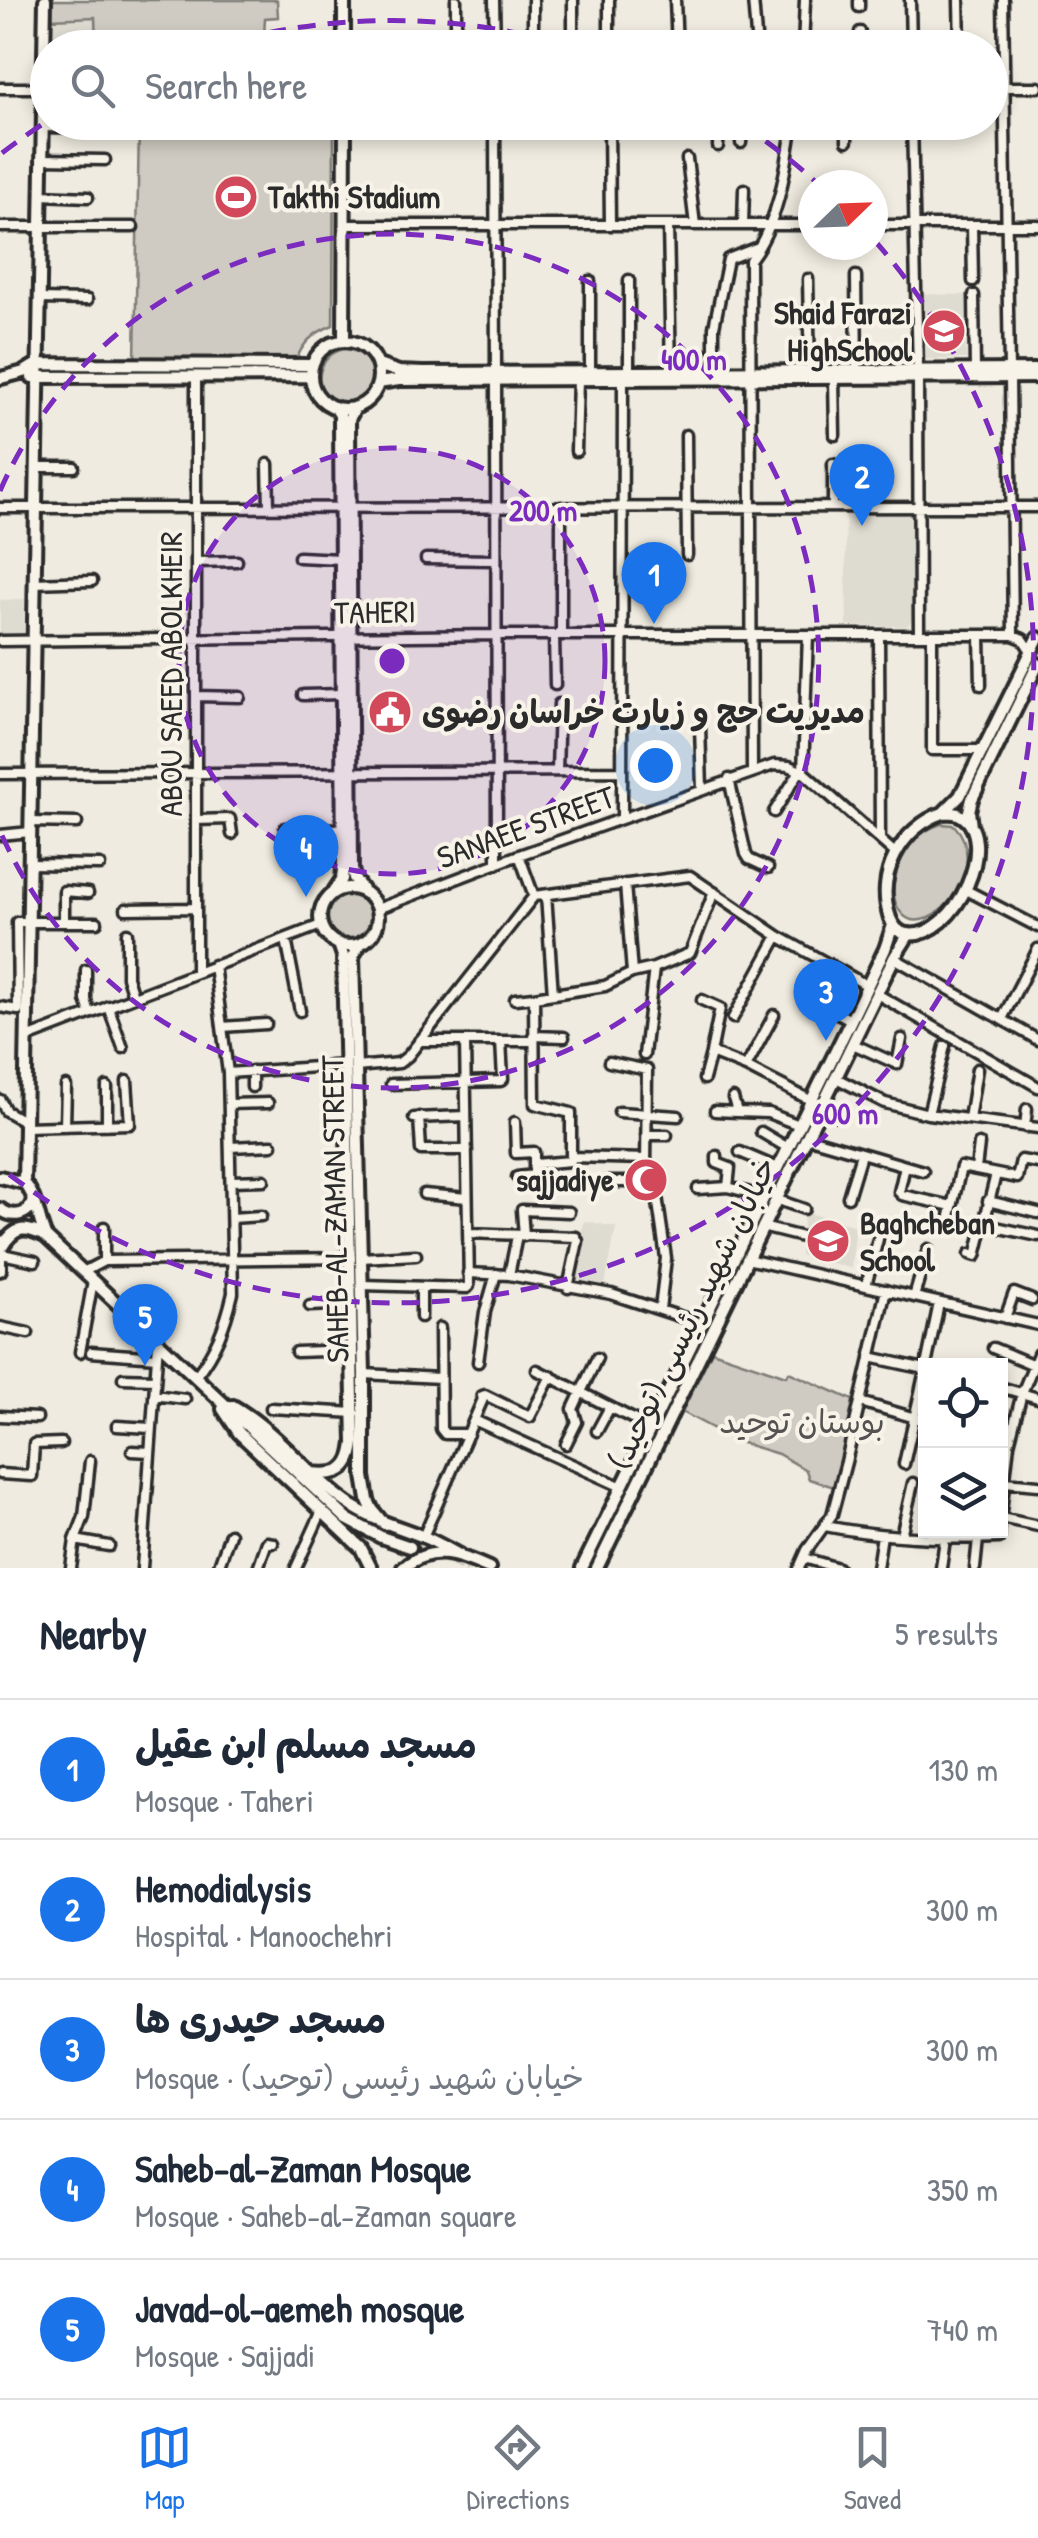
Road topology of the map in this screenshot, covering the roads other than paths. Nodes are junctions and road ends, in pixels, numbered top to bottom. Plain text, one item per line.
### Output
1 (44, 0) edge
2 (344, 0) edge
3 (456, 0) edge
4 (494, 0) edge
5 (533, 0) edge
6 (573, 0) edge
7 (608, 0) edge
8 (675, 0) edge
9 (753, 0) edge
10 (805, 0) edge
11 (910, 0) edge
12 (960, 0) edge
13 (1003, 0) edge
14 (44, 30) edge
15 (344, 30) edge
16 (456, 30) edge
17 (494, 30) edge
18 (534, 30) edge
19 (573, 30) edge
20 (609, 30) edge
21 (676, 30) edge
22 (755, 30) edge
23 (804, 30) edge
24 (911, 30) edge
25 (960, 30) edge
26 (1004, 30) edge
27 (1008, 87) edge
28 (1038, 87) edge
29 (0, 88) edge
30 (30, 88) edge
31 (42, 140) edge
32 (345, 140) edge
33 (495, 140) edge
34 (609, 140) edge
35 (718, 140) edge
36 (789, 140) edge
37 (912, 140) edge
38 (1006, 140) edge
39 (718, 146) dead end
40 (42, 159) junction
41 (687, 159) dead end
42 (105, 160) dead end
43 (744, 189) dead end
44 (41, 195) junction
45 (88, 197) dead end
46 (345, 225) junction
47 (496, 225) junction
48 (610, 225) junction
49 (668, 225) junction
50 (696, 225) junction
51 (743, 225) junction
52 (772, 225) junction
53 (798, 225) edge
54 (888, 225) edge
55 (913, 225) junction
56 (972, 225) junction
57 (1007, 225) junction
58 (1038, 225) edge
59 (40, 226) junction
60 (0, 227) edge
61 (134, 227) dead end
62 (760, 247) junction
63 (856, 276) dead end
64 (808, 279) dead end
65 (629, 280) dead end
66 (590, 281) dead end
67 (973, 281) dead end
68 (974, 295) dead end
69 (39, 299) junction
70 (88, 300) dead end
71 (344, 341) junction
72 (37, 364) junction
73 (378, 365) junction
74 (857, 370) junction
75 (975, 370) junction
76 (1038, 370) edge
77 (311, 371) junction
78 (714, 371) junction
79 (810, 371) junction
80 (590, 372) junction
81 (670, 372) junction
82 (918, 374) junction
83 (1010, 374) junction
84 (626, 375) junction
85 (750, 375) junction
86 (496, 376) junction
87 (37, 377) junction
88 (196, 377) junction
89 (0, 378) edge
90 (834, 378) junction
91 (1038, 378) edge
92 (578, 379) junction
93 (378, 383) junction
94 (335, 408) junction
95 (355, 408) junction
96 (686, 435) dead end
97 (835, 435) dead end
98 (576, 451) dead end
99 (268, 464) dead end
100 (833, 464) dead end
101 (74, 466) dead end
102 (36, 467) junction
103 (1012, 506) junction
104 (1038, 506) edge
105 (196, 507) junction
106 (269, 507) junction
107 (345, 507) junction
108 (496, 507) junction
109 (560, 507) junction
110 (623, 507) junction
111 (686, 507) junction
112 (751, 507) junction
113 (833, 507) junction
114 (918, 507) junction
115 (0, 508) edge
116 (35, 508) junction
117 (687, 556) dead end
118 (299, 558) dead end
119 (341, 559) junction
120 (426, 559) dead end
121 (496, 560) junction
122 (196, 562) junction
123 (238, 562) dead end
124 (92, 580) dead end
125 (34, 582) junction
126 (496, 635) junction
127 (557, 635) junction
128 (623, 635) junction
129 (751, 635) junction
130 (808, 635) junction
131 (880, 635) junction
132 (918, 635) junction
133 (932, 635) junction
134 (980, 635) junction
135 (1014, 635) junction
136 (346, 637) junction
137 (1038, 638) edge
138 (196, 639) junction
139 (0, 641) edge
140 (33, 641) junction
141 (1031, 651) junction
142 (1038, 664) edge
143 (555, 685) dead end
144 (981, 685) dead end
145 (342, 694) junction
146 (303, 695) dead end
147 (196, 696) junction
148 (240, 697) dead end
149 (559, 704) dead end
150 (700, 726) dead end
151 (982, 750) junction
152 (347, 771) junction
153 (496, 771) junction
154 (557, 771) junction
155 (622, 771) junction
156 (752, 771) junction
157 (196, 772) junction
158 (802, 772) junction
159 (0, 774) edge
160 (31, 774) junction
161 (729, 779) junction
162 (702, 789) junction
163 (774, 812) dead end
164 (943, 812) junction
165 (622, 818) junction
166 (196, 820) junction
167 (78, 823) dead end
168 (30, 827) junction
169 (971, 827) junction
170 (285, 828) dead end
171 (343, 830) junction
172 (0, 834) edge
173 (232, 834) dead end
174 (880, 839) junction
175 (896, 853) junction
176 (519, 855) junction
177 (30, 864) junction
178 (496, 864) junction
179 (100, 865) dead end
180 (768, 868) dead end
181 (625, 884) junction
182 (966, 890) junction
183 (364, 891) junction
184 (88, 892) dead end
185 (334, 892) junction
186 (714, 892) junction
187 (546, 895) junction
188 (534, 896) junction
189 (126, 908) dead end
190 (195, 908) junction
191 (378, 909) junction
192 (28, 922) junction
193 (64, 922) junction
194 (85, 922) junction
195 (98, 922) dead end
196 (321, 925) junction
197 (893, 925) junction
198 (1038, 927) edge
199 (127, 933) dead end
200 (909, 934) junction
201 (85, 936) dead end
202 (778, 936) junction
203 (286, 939) junction
204 (338, 944) junction
205 (362, 944) junction
206 (1038, 949) edge
207 (894, 958) junction
208 (214, 965) junction
209 (654, 968) junction
210 (86, 970) dead end
211 (196, 972) junction
212 (632, 972) junction
213 (872, 990) junction
214 (553, 994) junction
215 (803, 995) dead end
216 (132, 996) junction
217 (534, 996) junction
218 (515, 999) dead end
219 (702, 1000) dead end
220 (108, 1006) junction
221 (0, 1007) edge
222 (300, 1011) dead end
223 (90, 1013) junction
224 (774, 1015) dead end
225 (733, 1018) dead end
226 (1002, 1018) junction
227 (851, 1020) junction
228 (266, 1024) dead end
229 (222, 1027) junction
230 (564, 1037) dead end
231 (27, 1038) junction
232 (533, 1038) junction
233 (902, 1039) dead end
234 (1038, 1040) edge
235 (419, 1041) junction
236 (465, 1041) junction
237 (501, 1041) junction
238 (853, 1044) junction
239 (944, 1046) dead end
240 (123, 1048) dead end
241 (710, 1053) junction
242 (644, 1056) dead end
243 (609, 1062) dead end
244 (351, 1066) junction
245 (746, 1066) junction
246 (977, 1069) dead end
247 (252, 1071) junction
248 (228, 1073) junction
249 (836, 1078) junction
250 (704, 1079) dead end
251 (127, 1081) dead end
252 (466, 1081) junction
253 (391, 1084) dead end
254 (66, 1086) dead end
255 (107, 1086) dead end
256 (252, 1087) dead end
257 (1038, 1087) edge
258 (733, 1098) dead end
259 (0, 1100) edge
260 (812, 1101) junction
261 (229, 1104) junction
262 (268, 1104) dead end
263 (1027, 1109) dead end
264 (619, 1112) dead end
265 (737, 1112) junction
266 (928, 1114) junction
267 (646, 1115) junction
268 (466, 1116) junction
269 (678, 1116) dead end
270 (969, 1119) junction
271 (515, 1122) dead end
272 (25, 1124) junction
273 (108, 1125) junction
274 (799, 1125) junction
275 (65, 1126) junction
276 (721, 1126) dead end
277 (1025, 1127) junction
278 (1038, 1128) edge
279 (761, 1132) dead end
280 (646, 1135) junction
281 (667, 1135) dead end
282 (806, 1137) junction
283 (979, 1144) dead end
284 (272, 1145) dead end
285 (230, 1146) junction
286 (788, 1148) junction
287 (467, 1150) junction
288 (740, 1152) dead end
289 (861, 1154) junction
290 (717, 1156) dead end
291 (571, 1159) junction
292 (646, 1159) junction
293 (1038, 1163) edge
294 (535, 1164) junction
295 (905, 1166) junction
296 (778, 1168) junction
297 (976, 1169) junction
298 (923, 1171) dead end
299 (996, 1174) junction
300 (518, 1176) dead end
301 (0, 1177) edge
302 (264, 1180) dead end
303 (231, 1181) junction
304 (604, 1182) dead end
305 (656, 1182) junction
306 (24, 1183) junction
307 (728, 1187) junction
308 (698, 1189) dead end
309 (424, 1194) dead end
310 (848, 1197) dead end
311 (34, 1198) junction
312 (468, 1198) junction
313 (770, 1198) junction
314 (988, 1201) junction
315 (0, 1209) edge
316 (804, 1209) dead end
317 (569, 1212) dead end
318 (1038, 1213) edge
319 (261, 1216) dead end
320 (232, 1218) junction
321 (982, 1224) junction
322 (104, 1226) dead end
323 (762, 1226) junction
324 (468, 1233) junction
325 (45, 1236) junction
326 (521, 1236) junction
327 (1038, 1236) edge
328 (806, 1238) dead end
329 (878, 1239) dead end
330 (1, 1247) edge
331 (928, 1249) dead end
332 (970, 1254) dead end
333 (416, 1255) dead end
334 (356, 1258) junction
335 (747, 1259) junction
336 (234, 1260) junction
337 (35, 1261) dead end
338 (104, 1261) junction
339 (0, 1270) edge
340 (83, 1272) junction
341 (468, 1273) junction
342 (496, 1274) junction
343 (509, 1276) junction
344 (93, 1281) junction
345 (362, 1285) junction
346 (866, 1286) junction
347 (421, 1287) junction
348 (568, 1288) junction
349 (886, 1290) junction
350 (914, 1297) junction
351 (1032, 1300) dead end
352 (939, 1302) junction
353 (352, 1304) junction
354 (310, 1306) dead end
355 (660, 1309) junction
356 (421, 1317) dead end
357 (1005, 1318) junction
358 (703, 1324) junction
359 (1038, 1326) edge
360 (0, 1327) edge
361 (440, 1328) dead end
362 (28, 1333) dead end
363 (158, 1342) junction
364 (992, 1348) dead end
365 (353, 1350) junction
366 (80, 1352) dead end
367 (91, 1352) dead end
368 (296, 1352) dead end
369 (1038, 1354) edge
370 (870, 1357) junction
371 (156, 1358) junction
372 (597, 1358) dead end
373 (928, 1358) edge
374 (478, 1362) dead end
375 (1034, 1364) junction
376 (918, 1365) edge
377 (537, 1370) dead end
378 (364, 1374) junction
379 (550, 1376) junction
380 (195, 1377) junction
381 (123, 1378) dead end
382 (440, 1378) junction
383 (155, 1379) junction
384 (1008, 1389) edge
385 (580, 1392) junction
386 (1022, 1393) junction
387 (154, 1396) junction
388 (214, 1396) junction
389 (1038, 1398) edge
390 (185, 1400) dead end
391 (918, 1401) edge
392 (860, 1402) junction
393 (610, 1407) junction
394 (270, 1408) dead end
395 (355, 1413) junction
396 (0, 1416) edge
397 (37, 1418) dead end
398 (914, 1418) junction
399 (918, 1419) edge
400 (474, 1420) junction
401 (117, 1426) dead end
402 (152, 1428) junction
403 (652, 1428) junction
404 (597, 1430) dead end
405 (468, 1434) junction
406 (1008, 1434) edge
407 (61, 1443) dead end
408 (566, 1444) dead end
409 (132, 1451) dead end
410 (150, 1452) junction
411 (90, 1461) dead end
412 (904, 1464) dead end
413 (310, 1472) junction
414 (0, 1474) edge
415 (1008, 1482) edge
416 (913, 1483) dead end
417 (1038, 1485) edge
418 (622, 1487) junction
419 (322, 1511) junction
420 (1008, 1520) edge
421 (384, 1524) junction
422 (825, 1526) junction
423 (1038, 1526) edge
424 (230, 1534) dead end
425 (882, 1535) junction
426 (423, 1536) junction
427 (900, 1536) junction
428 (948, 1538) edge
429 (978, 1538) edge
430 (945, 1539) junction
431 (75, 1540) junction
432 (273, 1543) dead end
433 (109, 1546) dead end
434 (410, 1547) tunnel mouth
435 (459, 1555) junction
436 (804, 1558) junction
437 (146, 1567) edge
438 (71, 1568) edge
439 (218, 1568) edge
440 (258, 1568) edge
441 (296, 1568) edge
442 (371, 1568) edge
443 (403, 1568) edge
444 (488, 1568) edge
445 (582, 1568) edge
446 (597, 1568) edge
447 (799, 1568) edge
448 (838, 1568) edge
449 (878, 1568) edge
450 (940, 1568) edge
451 (975, 1568) edge

1 - 14 main road
2 - 15 main road
3 - 16 street
4 - 17 street
5 - 18 street
6 - 19 street
7 - 20 street
8 - 21 street
9 - 22 street
10 - 23 street
11 - 24 street
12 - 25 street
13 - 26 street
27 - 28 street
29 - 30 street
31 - 40 main road
32 - 46 main road
33 - 47 street
34 - 48 street
35 - 39 street
36 - 52 street
37 - 55 street
38 - 57 street
40 - 42 street
40 - 44 main road
41 - 50 street
43 - 51 street
44 - 45 street
44 - 59 main road
46 - 47 street
46 - 71 main road
47 - 48 street
47 - 86 street
48 - 49 street
49 - 50 street
49 - 81 street
50 - 51 street
51 - 52 street
52 - 53 street
52 - 62 street
54 - 55 street
55 - 56 street
55 - 82 street
56 - 57 street
56 - 67 street
57 - 58 street
57 - 83 street
59 - 60 street
59 - 61 street
59 - 69 main road
62 - 78 street
62 - 85 street
63 - 74 street
64 - 79 street
65 - 84 street
66 - 80 street
68 - 75 street
69 - 70 street
69 - 72 main road
71 - 73 main road
71 - 77 main road
72 - 77 main road
72 - 87 main road
72 - 89 main road
73 - 86 main road
73 - 93 main road
74 - 79 main road
74 - 82 main road
75 - 82 main road
75 - 83 main road
76 - 83 main road
77 - 88 main road
77 - 94 main road
78 - 81 main road
78 - 85 main road
79 - 85 main road
80 - 84 main road
80 - 86 main road
81 - 84 main road
82 - 83 main road
82 - 90 main road
82 - 114 street
83 - 91 main road
83 - 103 street
84 - 85 main road
84 - 92 main road
84 - 110 street
85 - 90 main road
85 - 112 street
86 - 92 main road
86 - 93 main road
86 - 108 street
87 - 88 main road
87 - 89 main road
87 - 102 main road
88 - 105 street, ABOU SAEED ABOLKHEIR
90 - 97 street
92 - 98 street
93 - 95 main road
94 - 95 main road
94 - 107 main road
95 - 107 main road
96 - 111 street
99 - 106 street
100 - 113 street
101 - 102 street
102 - 116 main road
103 - 104 street
103 - 114 street
103 - 135 street
105 - 106 street
105 - 116 street
105 - 122 street, ABOU SAEED ABOLKHEIR
106 - 107 street
107 - 108 street
107 - 119 main road
107 - 136 main road
108 - 109 street
108 - 121 street
109 - 110 street
109 - 127 street
110 - 111 street
110 - 128 street
111 - 112 street
111 - 117 street
112 - 113 street
112 - 129 street
113 - 114 street
114 - 132 street
115 - 116 street
116 - 125 main road
118 - 119 street
119 - 136 main road
120 - 121 street
121 - 126 street
122 - 123 street
122 - 138 street, ABOU SAEED ABOLKHEIR
124 - 125 street
125 - 140 main road
126 - 127 street, TAHERI
126 - 136 street, TAHERI
126 - 153 street
127 - 128 street, TAHERI
127 - 143 street
128 - 129 street, TAHERI
128 - 155 street
129 - 130 street, TAHERI
129 - 156 street
130 - 131 street, TAHERI
130 - 158 street
131 - 132 street, TAHERI
131 - 174 street
132 - 133 street, TAHERI
133 - 134 street, TAHERI
133 - 151 street
134 - 135 street, TAHERI
134 - 144 street
135 - 141 street
136 - 138 street, TAHERI
136 - 145 main road
136 - 152 main road
137 - 141 main road
138 - 140 street, TAHERI
138 - 147 street, ABOU SAEED ABOLKHEIR
139 - 140 street, TAHERI
140 - 160 main road
141 - 151 main road
142 - 169 main road
145 - 146 street
145 - 152 main road
147 - 148 street
147 - 157 street, ABOU SAEED ABOLKHEIR
149 - 154 street
150 - 162 street
151 - 164 main road
152 - 153 street
152 - 157 street
152 - 171 main road
152 - 183 main road
153 - 154 street
153 - 178 street
154 - 155 street
155 - 165 street
156 - 158 street, SANAEE STREET
156 - 161 street, SANAEE STREET
157 - 160 street
157 - 166 street, ABOU SAEED ABOLKHEIR
158 - 163 street
158 - 174 street
159 - 160 street
160 - 168 main road
161 - 162 street, SANAEE STREET
161 - 180 street
162 - 165 street, SANAEE STREET
164 - 169 main road
164 - 175 main road
165 - 176 street, SANAEE STREET
166 - 173 street
166 - 190 street, ABOU SAEED ABOLKHEIR
167 - 168 street
168 - 172 street
168 - 177 main road
169 - 182 main road
170 - 171 street
171 - 185 main road
174 - 175 street
175 - 197 main road
176 - 178 street, SANAEE STREET
176 - 188 street
177 - 179 street
177 - 192 main road
178 - 191 street, SANAEE STREET
181 - 186 street
181 - 187 street
181 - 212 street
182 - 198 street
182 - 200 main road
183 - 185 main road
183 - 191 main road
184 - 193 street
185 - 196 main road
186 - 202 street
186 - 209 street
187 - 188 street
187 - 214 street
188 - 235 street
189 - 190 street
190 - 211 street, ABOU SAEED ABOLKHEIR
191 - 205 main road
192 - 193 street
192 - 221 street
192 - 231 main road
193 - 194 street
194 - 195 street
194 - 201 street
196 - 203 street
196 - 204 main road
197 - 200 main road
197 - 213 main road, خیابان شهید رئیسی (توحید)
199 - 216 street
200 - 207 main road, خیابان شهید رئیسی (توحید)
202 - 213 street
202 - 225 street
203 - 208 street
203 - 222 street
204 - 205 main road
204 - 244 main road
205 - 244 main road, SAHEB-AL-ZAMAN STREET
206 - 226 street
207 - 213 main road, خیابان شهید رئیسی (توحید)
207 - 226 street
208 - 211 street
208 - 229 street
209 - 212 street
209 - 242 street
210 - 223 street
211 - 216 street
212 - 214 street
213 - 227 main road, خیابان شهید رئیسی (توحید)
213 - 238 main road, خیابان شهید رئیسی (توحید)
213 - 257 street
214 - 217 street
215 - 227 street
216 - 220 street
217 - 218 street
217 - 232 street
219 - 241 street
220 - 223 street
220 - 240 street
223 - 231 street
224 - 245 street
226 - 234 street
227 - 260 main road, خیابان شهید رئیسی (توحید)
228 - 229 street
229 - 248 street
230 - 232 street
231 - 272 main road
232 - 237 street
232 - 291 street
233 - 238 street
235 - 236 street
235 - 244 street
236 - 237 street
236 - 252 street
237 - 252 street
238 - 249 main road, خیابان شهید رئیسی (توحید)
239 - 266 street
241 - 245 street
241 - 250 street
243 - 267 street
244 - 247 street
244 - 334 main road
245 - 260 street
246 - 270 street
247 - 248 street
247 - 256 street
248 - 261 street
249 - 266 street
249 - 282 main road, خیابان شهید رئیسی (توحید)
251 - 273 street
252 - 253 street
252 - 268 street
254 - 275 street
255 - 273 street
258 - 265 street
259 - 272 street
260 - 274 main road, خیابان شهید رئیسی (توحید)
261 - 262 street
261 - 285 street
263 - 277 street
264 - 267 street
265 - 274 street
265 - 276 street
266 - 270 street
267 - 269 street
267 - 280 street
268 - 287 street
268 - 287 street
270 - 277 street
271 - 294 street
272 - 275 street
272 - 306 main road
273 - 275 street
274 - 286 main road, خیابان شهید رئیسی (توحید)
277 - 278 street
279 - 286 street
280 - 281 street
280 - 292 street
282 - 289 street
282 - 313 main road, خیابان شهید رئیسی (توحید)
283 - 297 street
284 - 285 street
285 - 303 street
286 - 296 main road, خیابان شهید رئیسی (توحید)
287 - 312 street
288 - 296 street
289 - 295 street
289 - 310 street
290 - 307 street
291 - 292 street
291 - 294 street
292 - 305 street
293 - 299 street
294 - 300 street
295 - 297 street
295 - 298 street
296 - 313 main road, خیابان شهید رئیسی (توحید)
297 - 299 street
299 - 314 street
301 - 306 main road
302 - 303 street
303 - 320 street
304 - 305 street
305 - 355 street
306 - 311 main road
307 - 308 street
307 - 313 street
309 - 312 street
311 - 315 main road
311 - 325 main road
312 - 324 street
313 - 316 street
313 - 323 main road, خیابان شهید رئیسی (توحید)
313 - 358 main road
314 - 318 street
314 - 321 street
317 - 326 street
319 - 320 street
320 - 336 street
321 - 327 street
321 - 332 street
322 - 338 street
323 - 328 street
323 - 335 main road, خیابان شهید رئیسی (توحید)
324 - 326 street
324 - 341 street
325 - 330 main road
325 - 340 main road
326 - 343 street
326 - 348 street
329 - 346 street
330 - 337 street
330 - 339 main road
331 - 350 street
333 - 334 street
334 - 336 street
334 - 345 main road, SAHEB-AL-ZAMAN STREET
334 - 353 main road
335 - 346 street
335 - 446 main road, خیابان شهید رئیسی (توحید)
336 - 338 street
336 - 380 street
338 - 340 street
340 - 344 main road
341 - 342 street
341 - 347 street
342 - 343 street
342 - 374 street
343 - 348 street
344 - 363 main road
344 - 366 street
345 - 347 street
345 - 378 main road, SAHEB-AL-ZAMAN STREET
346 - 349 street
347 - 356 street
348 - 355 street
349 - 350 street
349 - 370 street
350 - 352 street
351 - 357 street
352 - 357 street
352 - 373 street
353 - 354 street
353 - 365 main road
355 - 358 street
357 - 359 street
358 - 403 main road
360 - 362 street
361 - 382 street
363 - 371 street
363 - 380 main road
364 - 375 street
365 - 368 street
365 - 395 main road
367 - 371 street
369 - 375 street
370 - 376 street
370 - 392 street
371 - 383 street
372 - 385 street
375 - 386 street
377 - 379 street
378 - 382 street
378 - 421 main road, SAHEB-AL-ZAMAN STREET
379 - 385 street
379 - 400 street
380 - 388 main road
381 - 383 street
382 - 405 street
383 - 387 street
384 - 386 street
385 - 393 street
385 - 408 street
386 - 389 street
386 - 406 street
387 - 390 street
387 - 402 street
388 - 413 main road
388 - 419 main road
388 - 434 main road
391 - 398 street
392 - 398 street
392 - 422 street
393 - 403 street
393 - 404 street
394 - 395 street
395 - 413 main road
396 - 397 street
398 - 399 street
398 - 412 street
400 - 405 street
400 - 418 street
401 - 402 street
402 - 410 street
403 - 418 main road
405 - 426 street
407 - 414 street
409 - 410 street
410 - 437 street
411 - 431 street
413 - 421 main road
415 - 417 street
416 - 427 street
418 - 445 main road
419 - 441 street
419 - 442 main road
420 - 423 street
421 - 426 main road
422 - 425 street
422 - 436 street
424 - 439 street
425 - 427 street
425 - 449 street
426 - 435 main road
427 - 430 street
428 - 430 street
429 - 451 street
430 - 450 street
431 - 433 street
431 - 438 street
432 - 440 street
435 - 443 main road
435 - 444 main road
436 - 447 street
436 - 448 street

